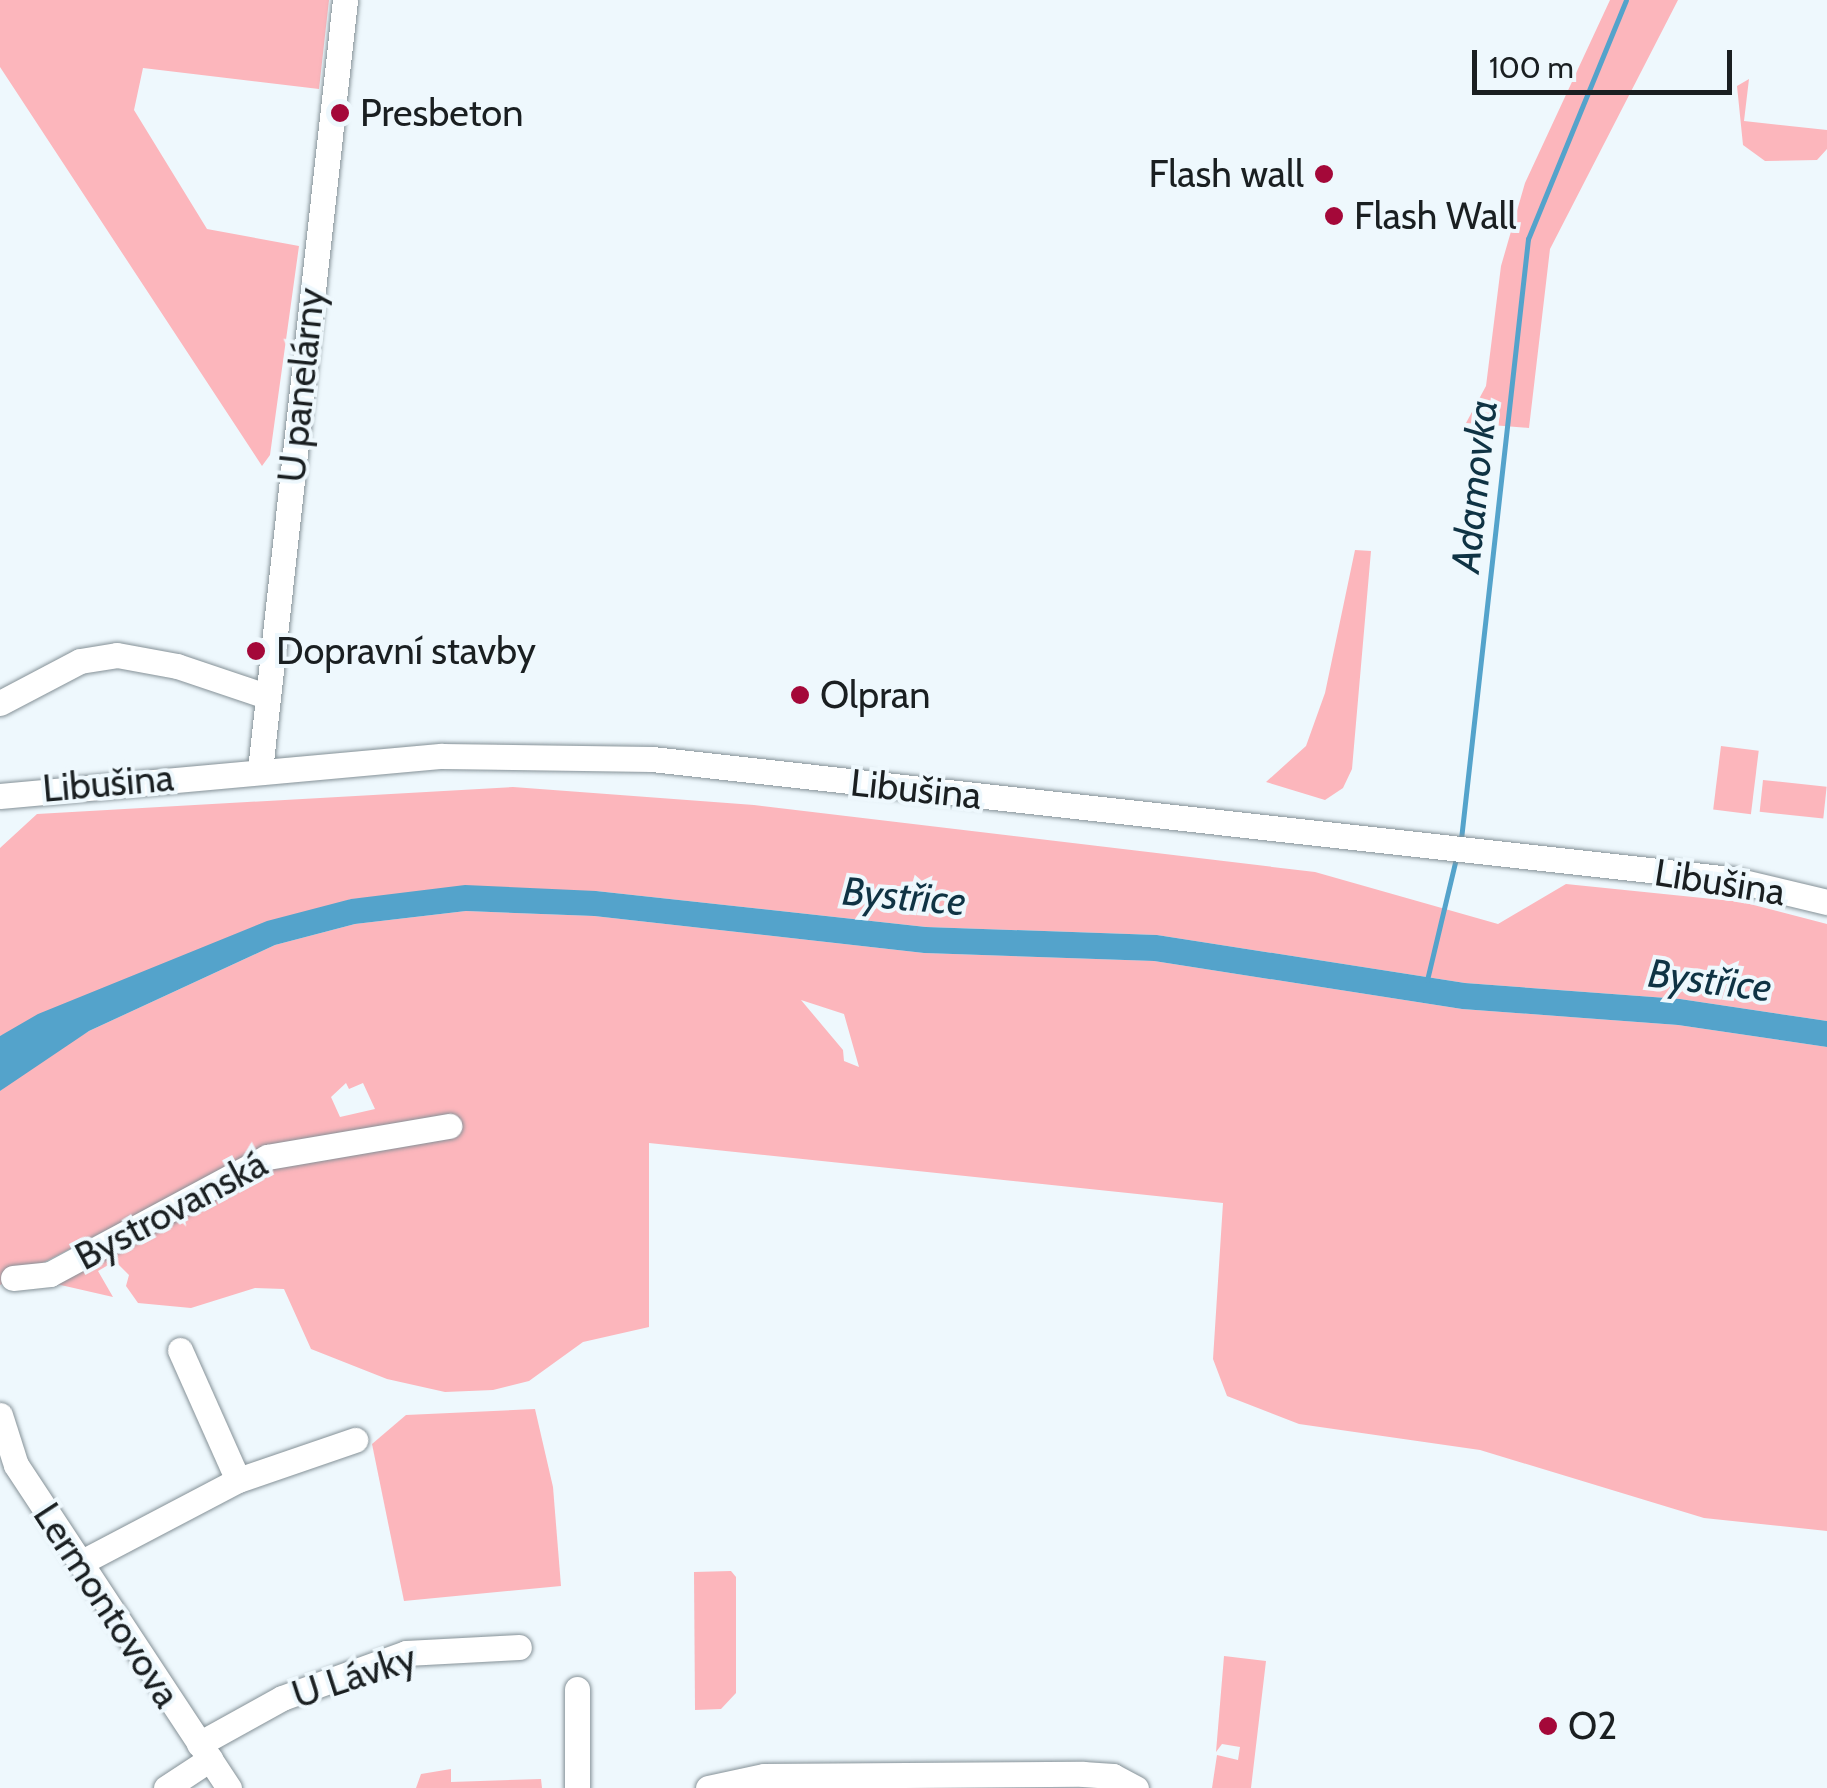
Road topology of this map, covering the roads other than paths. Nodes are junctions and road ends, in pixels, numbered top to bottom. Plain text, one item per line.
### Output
1 (345, 0) edge
2 (266, 696) junction
3 (0, 702) edge
4 (260, 770) junction
5 (0, 796) edge
6 (1827, 902) edge
7 (449, 1126) dead end
8 (4, 1278) edge
9 (180, 1350) dead end
10 (0, 1414) edge
11 (355, 1440) dead end
12 (238, 1480) junction
13 (80, 1562) junction
14 (519, 1647) dead end
15 (576, 1688) dead end
16 (204, 1752) junction
17 (166, 1788) edge
18 (230, 1788) edge
19 (577, 1788) edge
20 (708, 1788) edge
21 (1136, 1788) edge

1 - 2 street, U panelárny
2 - 3 street
2 - 4 street, U panelárny
4 - 5 street, Libušina
4 - 6 street, Libušina
7 - 8 street, Bystrovanská
9 - 12 street
10 - 13 street, Lermontovova
11 - 12 street
12 - 13 street
13 - 16 street, Lermontovova
14 - 16 street, U Lávky
15 - 19 street
16 - 17 street, U Lávky
16 - 18 street, Lermontovova
20 - 21 street

